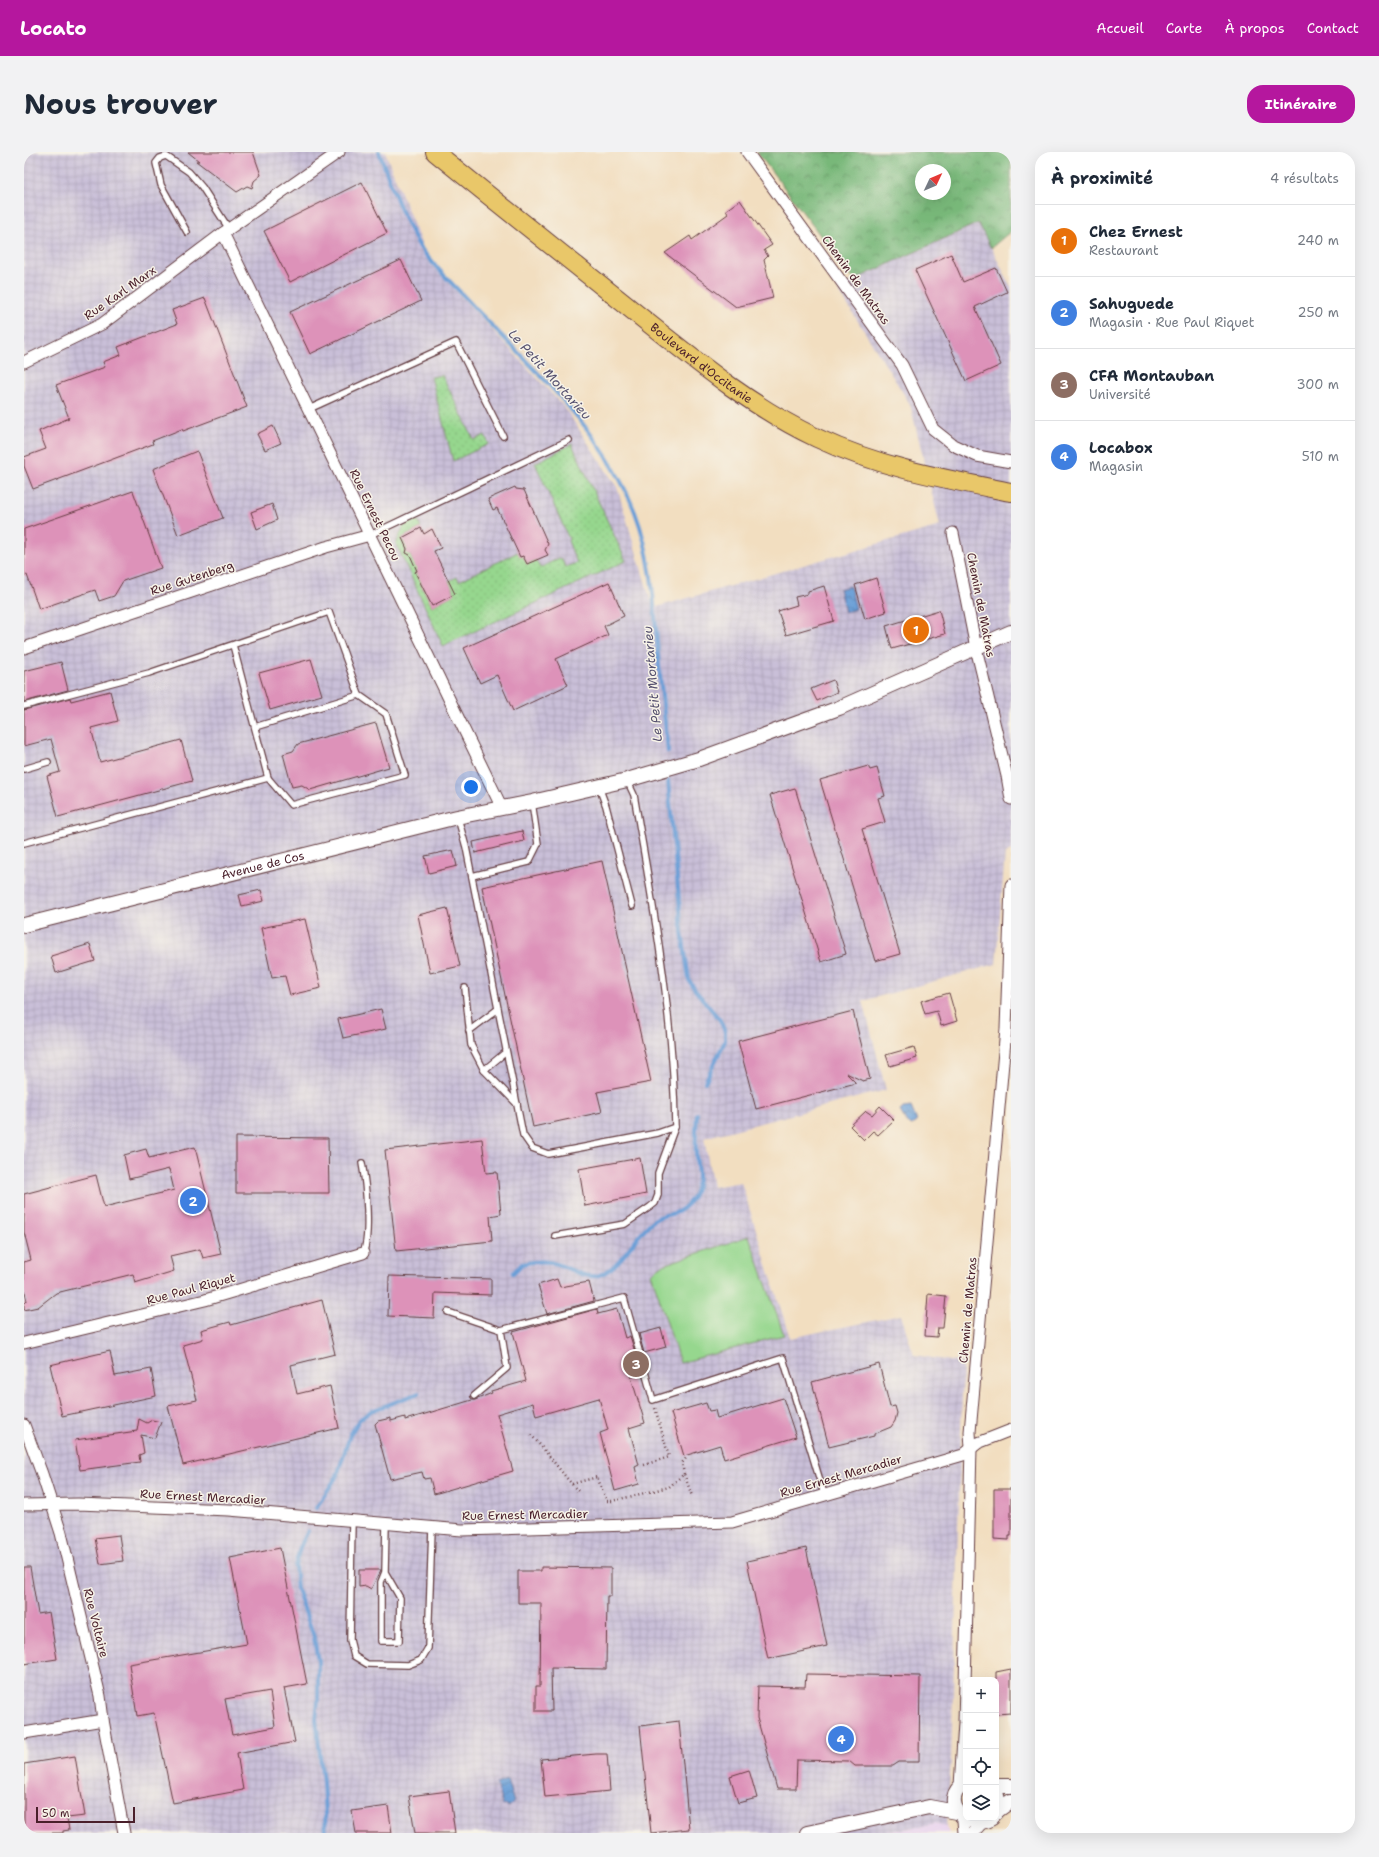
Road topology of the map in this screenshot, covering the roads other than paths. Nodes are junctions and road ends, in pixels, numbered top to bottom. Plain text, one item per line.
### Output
1 (340, 152) edge
2 (434, 152) edge
3 (747, 152) edge
4 (226, 231) junction
5 (187, 232) dead end
6 (24, 362) edge
7 (309, 410) junction
8 (503, 436) dead end
9 (569, 440) dead end
10 (1011, 462) edge
11 (1011, 492) edge
12 (953, 533) dead end
13 (370, 534) junction
14 (1011, 632) edge
15 (233, 645) junction
16 (24, 648) edge
17 (976, 648) junction
18 (359, 695) junction
19 (24, 706) edge
20 (255, 727) junction
21 (48, 762) dead end
22 (24, 769) edge
23 (268, 778) junction
24 (627, 780) junction
25 (599, 787) junction
26 (1011, 799) edge
27 (532, 802) junction
28 (502, 808) junction
29 (457, 817) junction
30 (24, 843) edge
31 (472, 876) junction
32 (1011, 885) edge
33 (632, 906) dead end
34 (24, 925) edge
35 (1010, 960) edge
36 (465, 988) dead end
37 (498, 1009) junction
38 (469, 1031) junction
39 (506, 1052) junction
40 (484, 1070) junction
41 (517, 1104) junction
42 (675, 1127) junction
43 (362, 1164) dead end
44 (555, 1236) dead end
45 (363, 1253) joint
46 (448, 1312) dead end
47 (502, 1330) junction
48 (24, 1343) edge
49 (474, 1396) dead end
50 (24, 1424) edge
51 (1011, 1430) edge
52 (971, 1448) junction
53 (824, 1494) junction
54 (51, 1504) junction
55 (24, 1505) edge
56 (352, 1521) junction
57 (386, 1524) junction
58 (432, 1528) junction
59 (385, 1572) junction
60 (966, 1713) edge
61 (103, 1720) junction
62 (24, 1733) edge
63 (964, 1749) edge
64 (999, 1786) edge
65 (1011, 1786) edge
66 (960, 1788) edge
67 (1011, 1801) edge
68 (929, 1807) junction
69 (999, 1811) edge
70 (981, 1821) edge
71 (961, 1822) edge
72 (124, 1833) edge
73 (807, 1833) edge

1 - 4 street, Rue Karl Marx
2 - 11 main road, Boulevard d'Occitanie
3 - 10 street, Chemin de Matras
4 - 5 lane
4 - 6 street, Rue Karl Marx
4 - 7 street, Rue Ernest Pecou
7 - 8 lane
7 - 13 street, Rue Ernest Pecou
9 - 13 lane
12 - 17 street, Chemin de Matras
13 - 16 street, Rue Gutenberg
13 - 28 street, Rue Ernest Pecou
14 - 17 street, Avenue de Cos
15 - 18 lane
15 - 19 lane
15 - 20 lane
17 - 24 street, Avenue de Cos
17 - 26 street, Chemin de Matras
18 - 20 lane
18 - 23 lane
20 - 23 lane
21 - 22 lane
23 - 30 lane
24 - 25 street, Avenue de Cos
24 - 42 lane
25 - 27 street, Avenue de Cos
25 - 33 lane
27 - 28 street, Avenue de Cos
27 - 31 lane
28 - 29 street, Avenue de Cos
29 - 31 lane
29 - 34 street, Avenue de Cos
31 - 37 lane
32 - 35 street, Chemin de Matras
35 - 52 street, Chemin de Matras
36 - 38 lane
37 - 38 lane
37 - 39 lane
38 - 40 lane
39 - 40 lane
39 - 41 lane
40 - 41 lane
41 - 42 lane
42 - 44 lane
43 - 45 lane
45 - 48 street, Rue Paul Riquet
46 - 47 lane
47 - 49 lane
47 - 53 lane
50 - 54 street, Rue Voltaire
51 - 52 street, Rue Ernest Mercadier
52 - 53 street, Rue Ernest Mercadier
52 - 60 street, Chemin de Matras
53 - 58 street, Rue Ernest Mercadier
54 - 55 street, Rue Ernest Mercadier
54 - 56 street, Rue Ernest Mercadier
54 - 61 street, Rue Voltaire
56 - 57 street, Rue Ernest Mercadier
56 - 58 lane
57 - 58 street, Rue Ernest Mercadier
57 - 59 lane
59 - 59 lane
61 - 62 street
61 - 72 street, Rue Voltaire
63 - 66 street, Chemin de Matras
64 - 65 street
66 - 68 street
66 - 71 street
67 - 69 street
68 - 71 street
68 - 73 street
70 - 71 street

